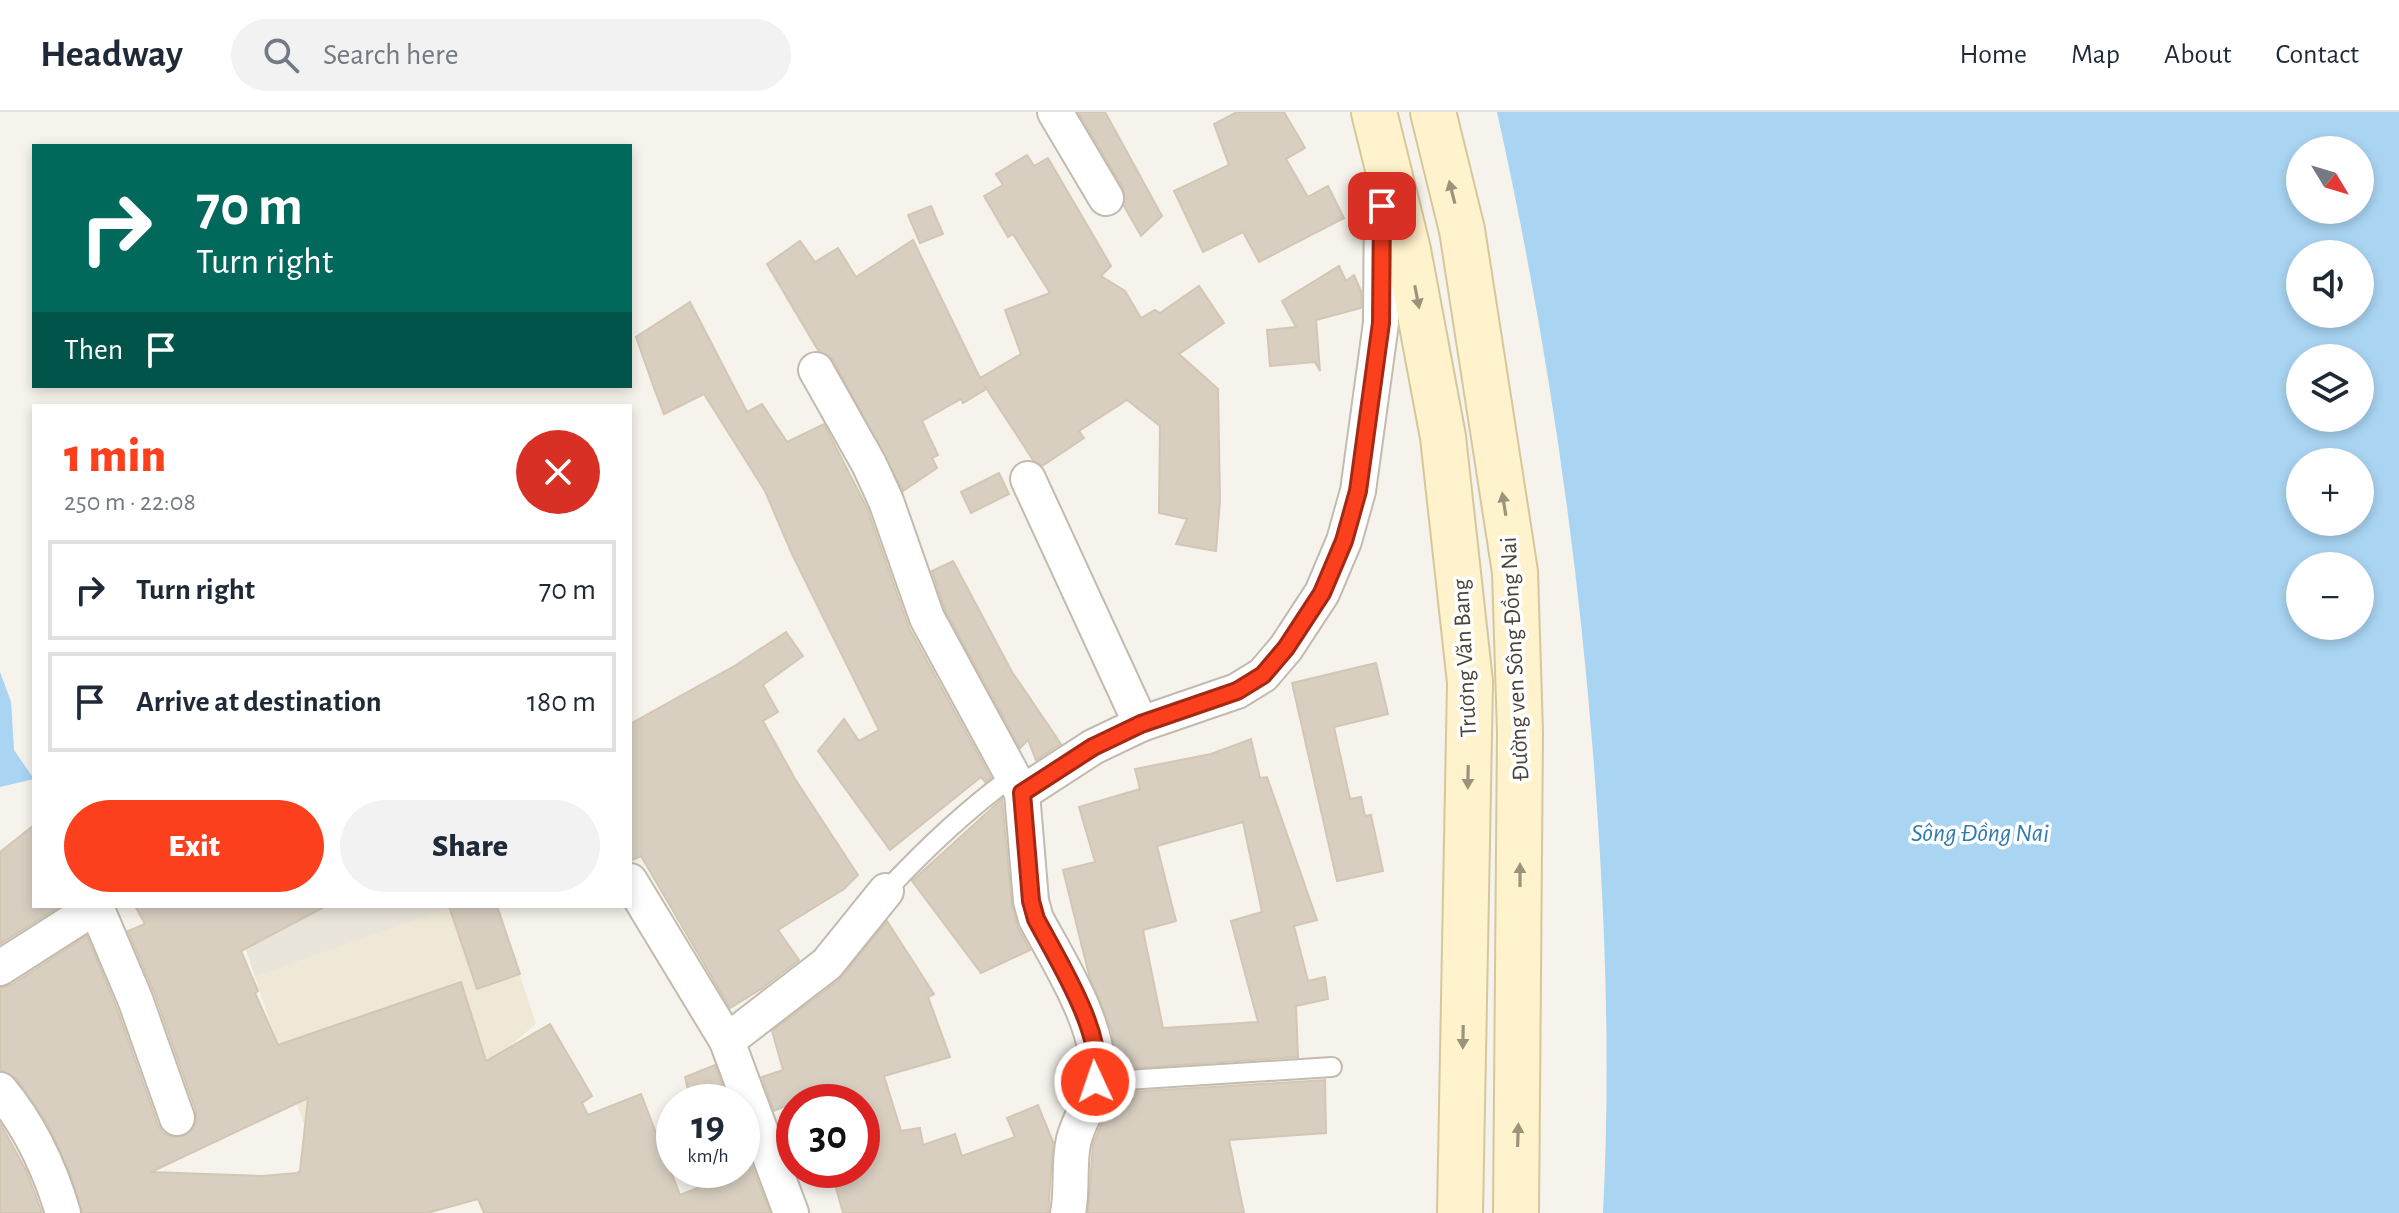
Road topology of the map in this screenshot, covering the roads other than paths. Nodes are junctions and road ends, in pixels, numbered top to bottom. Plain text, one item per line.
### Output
1 (1055, 112) edge
2 (1433, 112) edge
3 (1378, 130) edge
4 (1106, 198) dead end
5 (816, 370) dead end
6 (1028, 479) dead end
7 (1141, 724) junction
8 (1018, 784) junction
9 (632, 884) edge
10 (886, 891) joint
11 (93, 908) edge
12 (97, 908) edge
13 (0, 968) edge
14 (727, 1041) junction
15 (1332, 1067) dead end
16 (1095, 1082) junction
17 (0, 1090) edge
18 (177, 1118) dead end
19 (63, 1213) edge
20 (791, 1213) edge
21 (1068, 1213) edge
22 (1460, 1213) edge
23 (1516, 1213) edge

1 - 4 street
23 -> 2 main road, Đường ven Sông Đồng Nai
3 - 7 street
3 -> 22 main road, Trương Văn Bang
5 - 8 street
6 - 7 street
7 - 8 street
8 - 10 lane
8 - 16 street
9 - 14 street
10 - 14 street
11 - 13 street
12 - 18 street
14 - 20 street
15 - 16 lane
16 - 21 street
17 - 19 street

